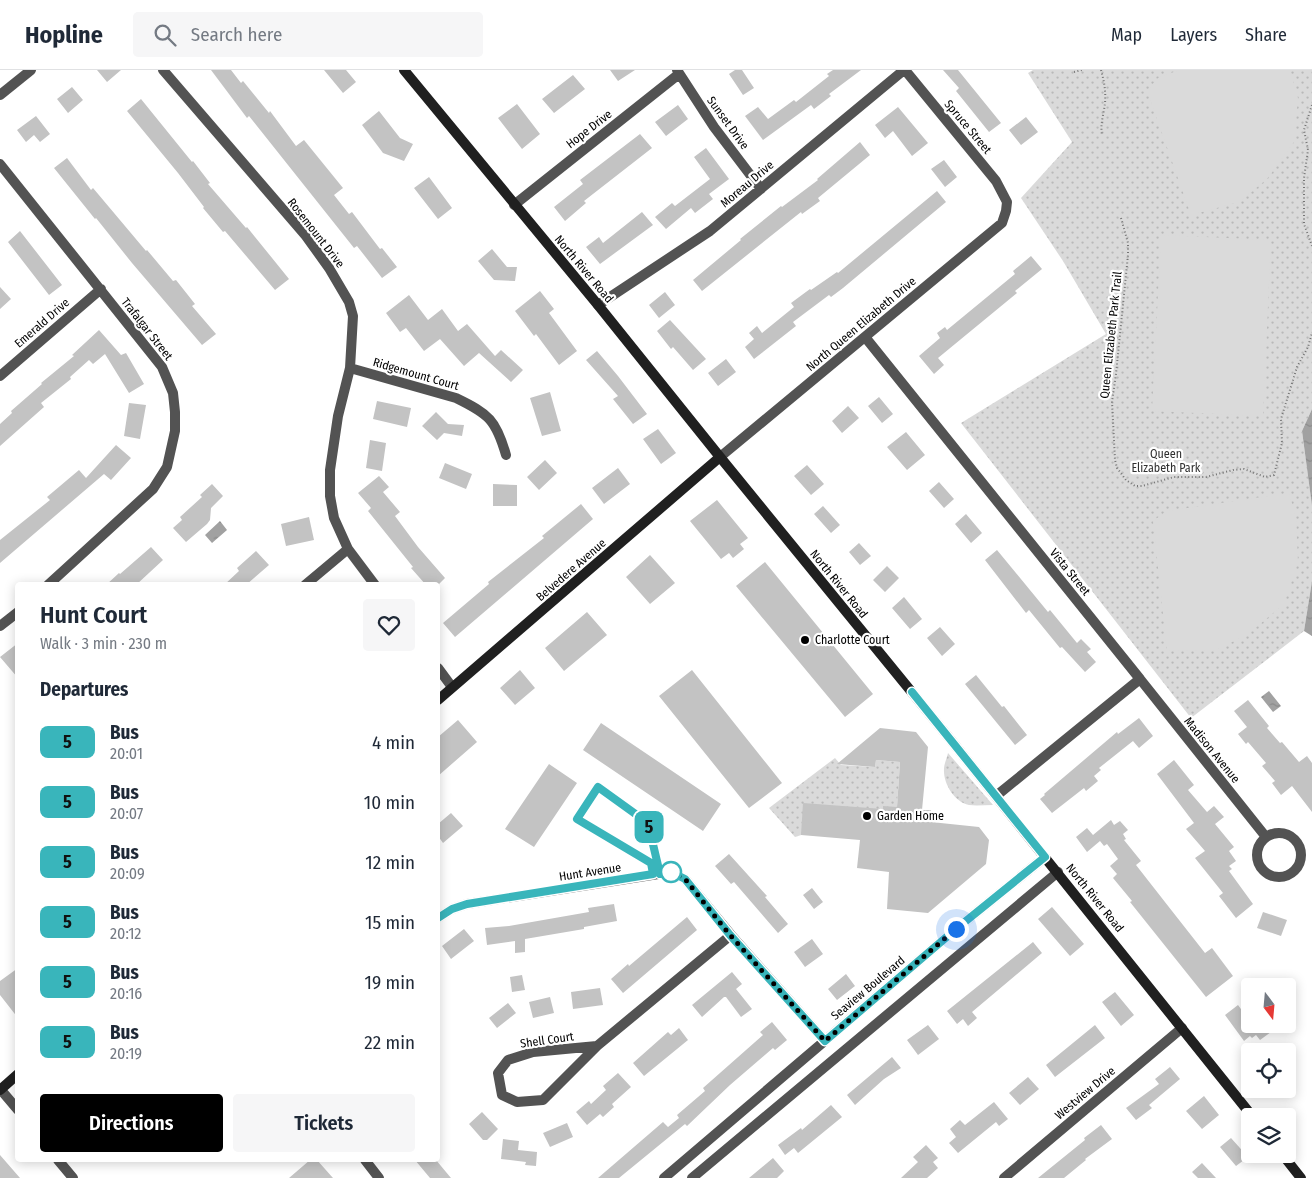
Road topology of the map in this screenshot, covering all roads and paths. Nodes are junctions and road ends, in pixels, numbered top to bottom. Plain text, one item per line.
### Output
1 (31, 70) edge
2 (163, 70) edge
3 (404, 70) edge
4 (904, 70) edge
5 (1082, 70) edge
6 (1101, 70) edge
7 (678, 72) edge
8 (1074, 72) dead end
9 (0, 95) edge
10 (1312, 104) edge
11 (1102, 135) dead end
12 (0, 164) edge
13 (761, 189) junction
14 (1007, 202) joint
15 (514, 204) junction
16 (1121, 218) dead end
17 (1312, 246) edge
18 (101, 289) junction
19 (598, 305) junction
20 (1312, 333) edge
21 (865, 337) junction
22 (350, 368) junction
23 (0, 376) edge
24 (506, 455) dead end
25 (720, 457) junction
26 (348, 549) junction
27 (51, 582) edge
28 (309, 582) edge
29 (373, 582) edge
30 (15, 614) edge
31 (0, 626) edge
32 (440, 671) edge
33 (1140, 679) junction
34 (452, 687) junction
35 (440, 698) edge
36 (996, 796) junction
37 (1266, 837) junction
38 (1045, 857) junction
39 (1058, 872) junction
40 (657, 874) junction
41 (440, 917) edge
42 (730, 935) junction
43 (1182, 1028) junction
44 (825, 1041) junction
45 (597, 1046) junction
46 (15, 1077) edge
47 (0, 1090) edge
48 (15, 1107) edge
49 (1246, 1108) edge
50 (60, 1162) edge
51 (367, 1162) edge
52 (1289, 1163) edge
53 (73, 1178) edge
54 (379, 1178) edge
55 (664, 1178) edge
56 (692, 1178) edge
57 (1004, 1178) edge
58 (1301, 1178) edge

1 - 9 street
2 - 22 street, Rosemount Drive
3 - 15 main road, North River Road
4 - 13 street, Moreau Drive
4 - 14 street, Spruce Street
5 - 8 path
6 - 11 path
7 - 13 street, Sunset Drive
7 - 15 street, Hope Drive
10 - 17 path
12 - 18 street, Trafalgar Street
13 - 19 street, Moreau Drive
14 - 21 street, North Queen Elizabeth Drive
15 - 19 main road, North River Road
16 - 20 path, Queen Elizabeth Park Trail
18 - 23 street, Emerald Drive
18 - 27 street, Trafalgar Street
19 - 25 main road, North River Road
21 - 25 street, North Queen Elizabeth Drive
21 - 33 street, Vista Street
22 - 24 street, Ridgemount Court
22 - 26 street, Rosemount Drive
25 - 34 main road, Belvedere Avenue
25 - 36 main road, North River Road
26 - 28 street
26 - 29 street, Rosemount Drive
30 - 31 street
32 - 34 street
33 - 36 street
33 - 37 street, Madison Avenue
34 - 35 main road, Belvedere Avenue
36 - 38 main road, North River Road
37 - 37 street
38 - 39 main road, North River Road
38 - 44 street, Seaview Boulevard
39 - 43 main road, North River Road
39 - 56 street
40 - 40 lane
40 - 41 street, Hunt Avenue
40 - 42 street, Hunt Avenue
42 - 44 street, Hunt Avenue
42 - 45 street, Shell Court
43 - 49 main road, North River Road
43 - 57 street, Westview Drive
44 - 55 street, Seaview Boulevard
45 - 45 street, Shell Court
46 - 47 main road
47 - 48 street
50 - 53 street
51 - 54 street
52 - 58 main road

